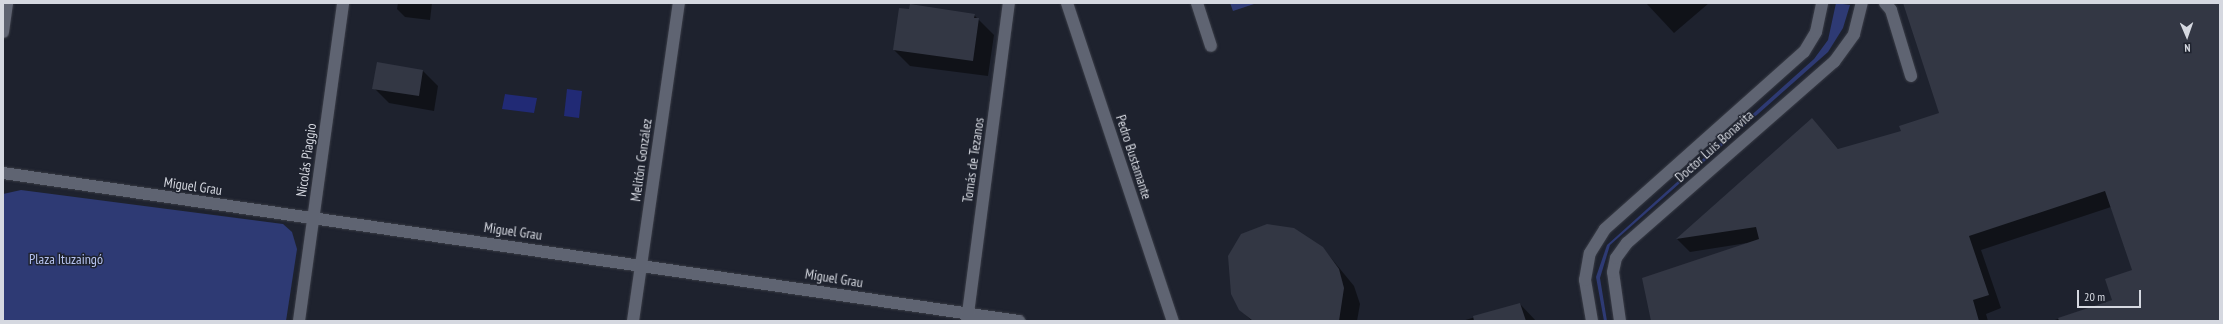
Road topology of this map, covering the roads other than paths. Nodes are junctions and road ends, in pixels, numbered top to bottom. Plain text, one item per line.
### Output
1 (7, 3) edge
2 (343, 3) edge
3 (679, 3) edge
4 (1009, 3) edge
5 (1067, 3) edge
6 (1197, 3) edge
7 (1822, 3) edge
8 (1862, 3) edge
9 (1885, 3) edge
10 (3, 32) edge
11 (1212, 46) dead end
12 (1912, 76) dead end
13 (3, 173) edge
14 (314, 219) junction
15 (642, 264) junction
16 (967, 318) edge
17 (299, 321) edge
18 (633, 321) edge
19 (1019, 321) edge
20 (1173, 321) edge
21 (1592, 321) edge
22 (1620, 321) edge

1 - 10 street
2 - 14 street, Nicolás Piaggio
3 - 15 street, Melitón González
4 - 16 street, Tomás de Tezanos
5 - 20 street, Pedro Bustamante
6 - 11 street
7 - 21 street, Doctor Luis Bonavita
8 - 22 street, Doctor Luis Bonavita
9 - 12 street
13 - 14 street, Miguel Grau
14 - 15 street, Miguel Grau
14 - 17 street, Nicolás Piaggio
15 - 16 street, Miguel Grau
15 - 18 street, Melitón González
16 - 19 street, Miguel Grau

